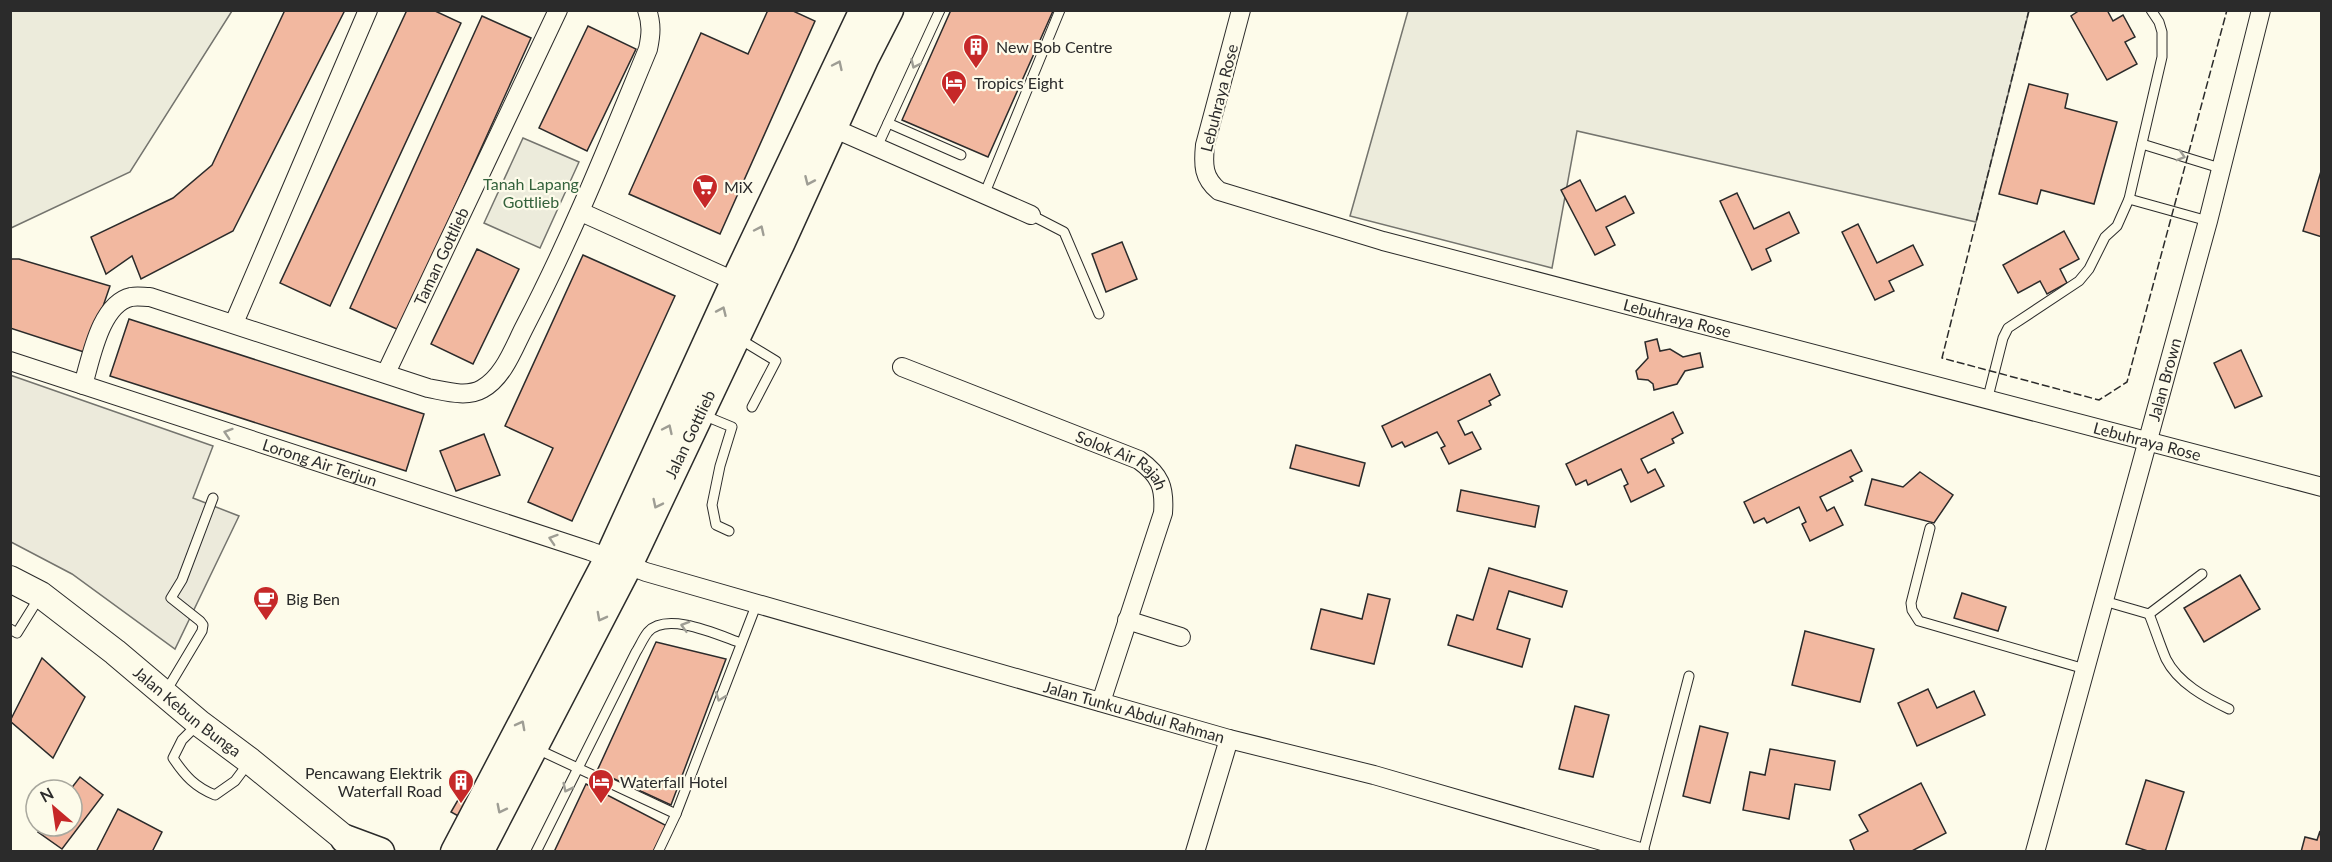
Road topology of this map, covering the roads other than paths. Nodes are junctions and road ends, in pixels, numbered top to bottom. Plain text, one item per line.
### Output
1 (368, 10) edge
2 (558, 10) edge
3 (647, 10) edge
4 (864, 10) edge
5 (889, 10) edge
6 (940, 10) edge
7 (1060, 10) edge
8 (1241, 10) edge
9 (2151, 10) edge
10 (2261, 10) edge
11 (823, 123) junction
12 (888, 123) junction
13 (2142, 144) junction
14 (877, 147) junction
15 (961, 155) dead end
16 (2220, 168) junction
17 (984, 195) junction
18 (2129, 199) junction
19 (580, 212) junction
20 (1031, 215) joint
21 (2208, 221) junction
22 (746, 287) junction
23 (1099, 314) dead end
24 (234, 323) junction
25 (736, 337) junction
26 (10, 361) edge
27 (902, 367) dead end
28 (386, 373) junction
29 (83, 386) junction
30 (1987, 401) junction
31 (752, 407) dead end
32 (701, 414) junction
33 (2147, 442) junction
34 (2322, 487) edge
35 (213, 498) dead end
36 (1930, 528) dead end
37 (729, 531) dead end
38 (619, 562) junction
39 (2202, 574) dead end
40 (10, 579) edge
41 (41, 595) junction
42 (2104, 601) junction
43 (758, 603) junction
44 (2149, 614) junction
45 (1127, 620) junction
46 (10, 629) edge
47 (1181, 637) dead end
48 (741, 643) junction
49 (2085, 669) junction
50 (1689, 676) dead end
51 (165, 693) junction
52 (1101, 702) junction
53 (2229, 709) dead end
54 (199, 723) junction
55 (1229, 740) junction
56 (533, 747) junction
57 (250, 761) junction
58 (577, 768) junction
59 (676, 814) junction
60 (475, 815) junction
61 (353, 845) edge
62 (380, 852) edge
63 (435, 852) edge
64 (455, 852) edge
65 (479, 852) edge
66 (536, 852) edge
67 (658, 852) edge
68 (1195, 852) edge
69 (1642, 852) edge
70 (2035, 852) edge

1 - 24 street
2 - 28 street, Taman Gottlieb
3 - 19 street
11 -> 4 main road, Jalan Gottlieb
5 - 11 main road, Jalan Gottlieb
6 -> 12 lane
7 - 17 lane
8 - 30 street, Lebuhraya Rose
9 - 13 lane
10 - 16 street, Jalan Brown
11 - 14 street
11 - 22 main road, Jalan Gottlieb
12 - 14 lane
12 - 15 lane
13 -> 16 lane
13 - 18 lane
14 - 17 street
16 - 21 street, Jalan Brown
17 - 20 street
18 - 21 lane
18 - 30 lane
19 - 22 street
19 - 28 street
20 - 23 lane
21 - 33 street, Jalan Brown
22 - 25 main road, Jalan Gottlieb
38 -> 22 main road, Jalan Gottlieb
24 - 28 street
24 - 29 street
25 - 31 lane
25 - 32 main road, Jalan Gottlieb
26 - 29 street, Lorong Air Terjun
27 - 45 street, Solok Air Rajah
38 -> 29 street, Lorong Air Terjun
30 - 33 street, Lebuhraya Rose
32 - 37 lane
32 -> 38 main road, Jalan Gottlieb
33 - 34 street, Lebuhraya Rose
33 - 42 street, Jalan Brown
35 - 51 lane
36 - 49 lane
38 - 43 street, Jalan Tunku Abdul Rahman
38 -> 56 main road, Jalan Gottlieb
60 -> 38 main road, Jalan Gottlieb
39 - 44 lane
40 - 41 street, Jalan Kebun Bunga
41 - 46 lane
41 - 51 street, Jalan Kebun Bunga
42 - 44 lane
42 - 49 street, Jalan Brown
43 - 48 lane
43 - 52 street, Jalan Tunku Abdul Rahman
44 - 53 lane
45 - 47 street
45 - 52 street, Solok Air Rajah
48 -> 58 lane
48 -> 59 lane
49 - 70 street, Jalan Brown
50 - 69 lane
51 - 54 street, Jalan Kebun Bunga
52 - 55 street, Jalan Tunku Abdul Rahman
54 - 57 street, Jalan Kebun Bunga
54 - 57 lane
55 - 68 street
55 - 69 street, Jalan Tunku Abdul Rahman
56 - 58 lane
56 -> 65 main road, Jalan Gottlieb
57 - 61 street, Jalan Kebun Bunga
58 - 59 lane
58 -> 66 lane
59 - 67 lane
60 - 63 main road
60 - 64 main road, Jalan Gottlieb
61 - 62 main road

